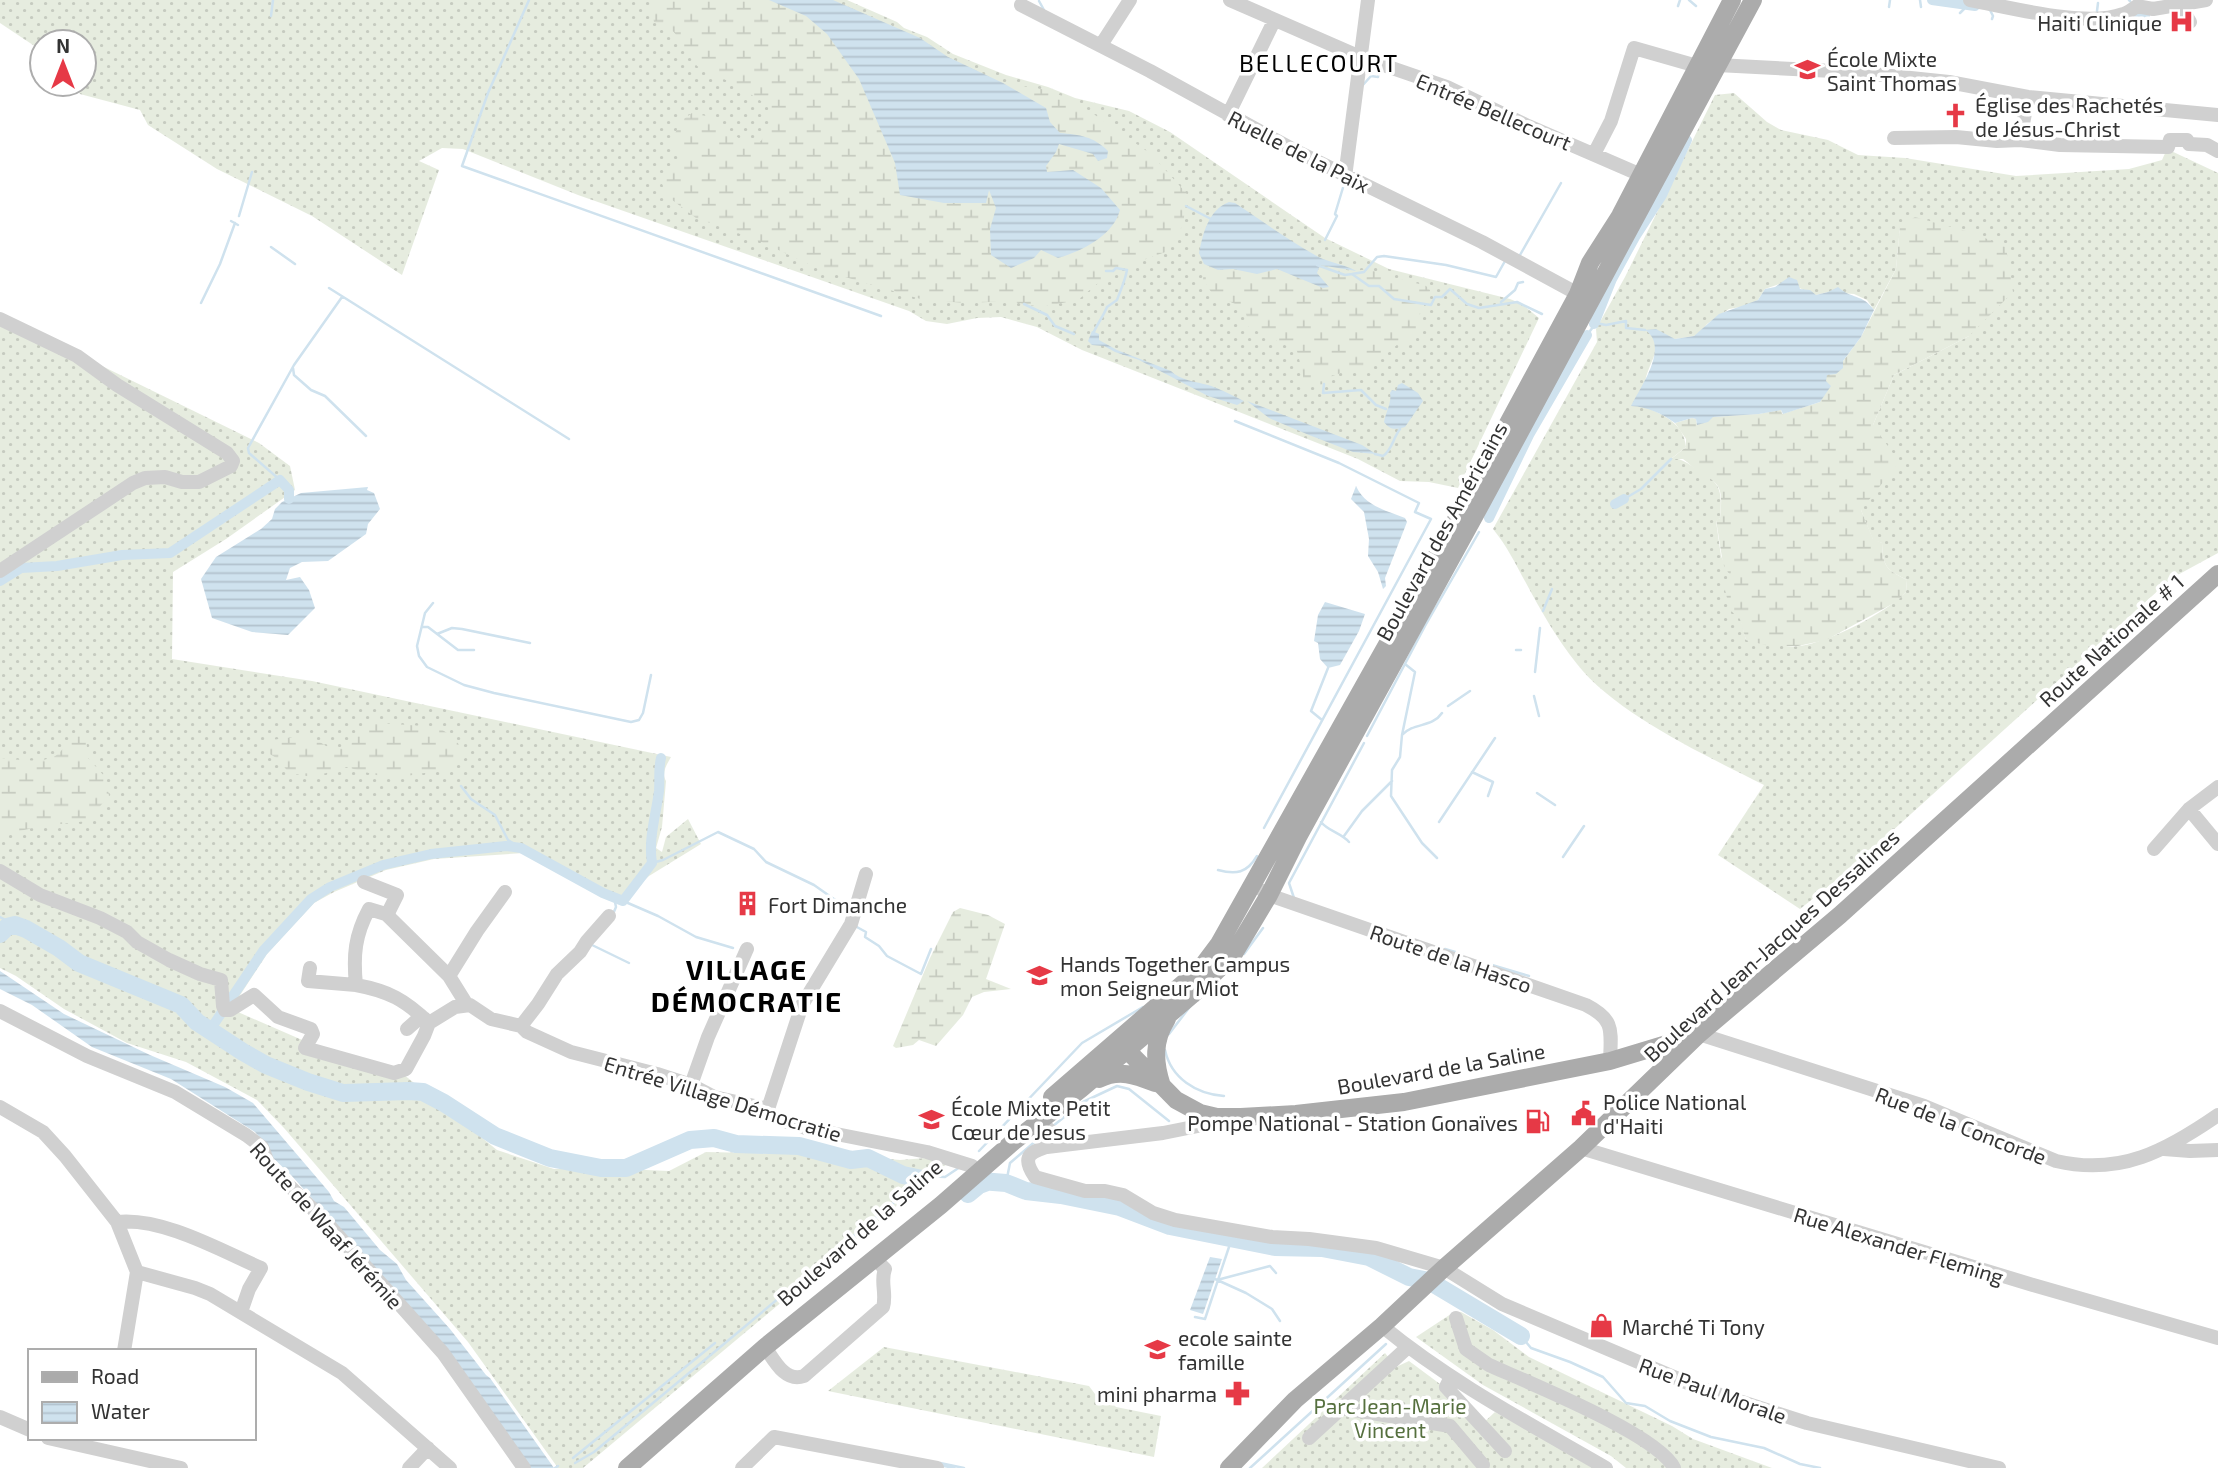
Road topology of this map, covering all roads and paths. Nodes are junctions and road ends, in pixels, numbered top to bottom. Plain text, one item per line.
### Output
1 (1130, 0) edge
2 (1230, 0) edge
3 (1368, 0) edge
4 (1732, 0) edge
5 (1753, 0) edge
6 (1970, 0) edge
7 (2136, 3) edge
8 (1021, 5) dead end
9 (2187, 7) edge
10 (1274, 21) junction
11 (1101, 45) junction
12 (1360, 57) junction
13 (1717, 65) junction
14 (1697, 66) junction
15 (2028, 97) junction
16 (1228, 115) junction
17 (2218, 115) edge
18 (1894, 138) dead end
19 (2020, 140) junction
20 (2218, 151) edge
21 (1594, 154) junction
22 (1641, 175) junction
23 (1345, 177) junction
24 (1578, 294) junction
25 (0, 319) edge
26 (0, 571) edge
27 (2218, 574) edge
28 (2034, 740) joint
29 (2218, 787) edge
30 (2189, 809) junction
31 (2218, 844) edge
32 (2154, 849) dead end
33 (0, 871) edge
34 (866, 874) dead end
35 (364, 882) dead end
36 (1254, 883) junction
37 (505, 892) dead end
38 (1269, 895) junction
39 (389, 915) junction
40 (609, 916) dead end
41 (747, 949) dead end
42 (310, 968) dead end
43 (449, 976) junction
44 (356, 985) junction
45 (467, 1004) junction
46 (0, 1011) edge
47 (1172, 1011) junction
48 (427, 1021) junction
49 (521, 1026) junction
50 (407, 1029) dead end
51 (1699, 1034) junction
52 (1122, 1046) junction
53 (1610, 1061) junction
54 (691, 1085) junction
55 (1162, 1086) junction
56 (1081, 1089) junction
57 (0, 1107) edge
58 (768, 1109) junction
59 (2218, 1115) edge
60 (1241, 1117) junction
61 (1040, 1121) junction
62 (1046, 1147) junction
63 (1581, 1149) junction
64 (2163, 1149) junction
65 (2218, 1150) edge
66 (972, 1169) junction
67 (939, 1200) junction
68 (117, 1222) junction
69 (874, 1258) junction
70 (137, 1272) junction
71 (1433, 1278) junction
72 (241, 1312) junction
73 (1456, 1318) dead end
74 (1382, 1326) junction
75 (2218, 1338) edge
76 (765, 1347) junction
77 (1408, 1347) junction
78 (124, 1349) edge
79 (1451, 1377) junction
80 (1342, 1408) junction
81 (0, 1417) edge
82 (28, 1429) edge
83 (1309, 1438) dead end
84 (57, 1440) edge
85 (113, 1440) edge
86 (428, 1448) junction
87 (1504, 1451) dead end
88 (112, 1454) junction
89 (1483, 1465) dead end
90 (1674, 1467) edge
91 (181, 1468) edge
92 (409, 1468) edge
93 (450, 1468) edge
94 (524, 1468) edge
95 (620, 1468) edge
96 (627, 1468) edge
97 (742, 1468) edge
98 (937, 1468) edge
99 (1229, 1468) edge
100 (1606, 1468) edge
101 (1999, 1468) edge

1 - 11 street
2 - 10 street, Entrée Bellecourt
3 - 12 street
4 - 14 main road, Boulevard des Américains
5 - 13 main road, Boulevard des Américains
6 - 7 street
7 - 9 street
8 - 11 street, Ruelle de la Paix
10 - 12 street, Entrée Bellecourt
10 - 16 street
11 - 16 street, Ruelle de la Paix
12 - 21 street, Entrée Bellecourt
12 - 23 street
13 - 15 street
13 - 38 main road, Boulevard des Américains
14 - 21 street
14 - 22 main road, Boulevard des Américains
15 - 17 street
15 - 19 street
16 - 23 street, Ruelle de la Paix
18 - 19 street
19 - 20 street
21 - 22 street, Entrée Bellecourt
22 - 24 main road, Boulevard des Américains
23 - 24 street, Ruelle de la Paix
24 - 36 main road, Boulevard des Américains
25 - 26 street
27 - 28 main road, Route Nationale # 1
28 - 51 main road, Boulevard Jean-Jacques Dessalines
29 - 30 street
30 - 31 street
30 - 32 street
33 - 48 street
34 - 58 street
35 - 39 street
36 - 38 street, Route de la Hasco
36 - 52 main road, Boulevard des Américains
37 - 43 street
38 - 47 main road, Boulevard des Américains
38 - 53 street, Route de la Hasco
39 - 43 street
39 - 44 street
40 - 49 street
41 - 54 street
42 - 44 street
43 - 45 street
44 - 48 street
45 - 48 street
45 - 49 street, Entrée Village Démocratie
46 - 94 street, Route de Waaf Jérémie
47 - 52 main road, Boulevard des Américains
47 - 55 main road
48 - 50 street
49 - 54 street, Entrée Village Démocratie
51 - 53 main road, Boulevard de la Saline
51 - 63 main road, Boulevard Jean-Jacques Dessalines
51 - 64 street, Rue de la Concorde
52 - 55 main road, Boulevard de la Saline
52 - 56 main road, Boulevard de la Saline
52 - 66 main road, Boulevard de la Saline
53 - 60 main road, Boulevard de la Saline
54 - 58 street, Entrée Village Démocratie
55 - 56 main road
55 - 60 main road, Boulevard de la Saline
56 - 61 main road, Boulevard de la Saline
57 - 68 street
58 - 66 street, Entrée Village Démocratie
59 - 64 street, Rue de la Concorde
60 - 62 street
61 - 62 street
61 - 66 main road, Boulevard de la Saline
62 - 71 street, Rue Paul Morale
63 - 71 main road, Boulevard Jean-Jacques Dessalines
63 - 75 street, Rue Alexander Fleming
64 - 65 street
66 - 67 main road, Boulevard de la Saline
67 - 69 main road, Boulevard de la Saline
67 - 95 main road, Boulevard de la Saline
68 - 70 street
68 - 72 street
69 - 76 main road, Boulevard de la Saline
69 - 76 street
70 - 72 street
70 - 78 street
71 - 74 main road, Boulevard Jean-Jacques Dessalines
71 - 101 street, Rue Paul Morale
72 - 86 street
73 - 90 street
74 - 77 street
74 - 99 main road, Boulevard Jean-Jacques Dessalines
76 - 96 main road, Boulevard de la Saline
77 - 79 street
77 - 80 street
79 - 87 street
79 - 100 street
80 - 83 street
80 - 89 street
81 - 82 street
84 - 88 street
85 - 88 street
86 - 92 street
86 - 93 street
88 - 91 street
97 - 98 street

